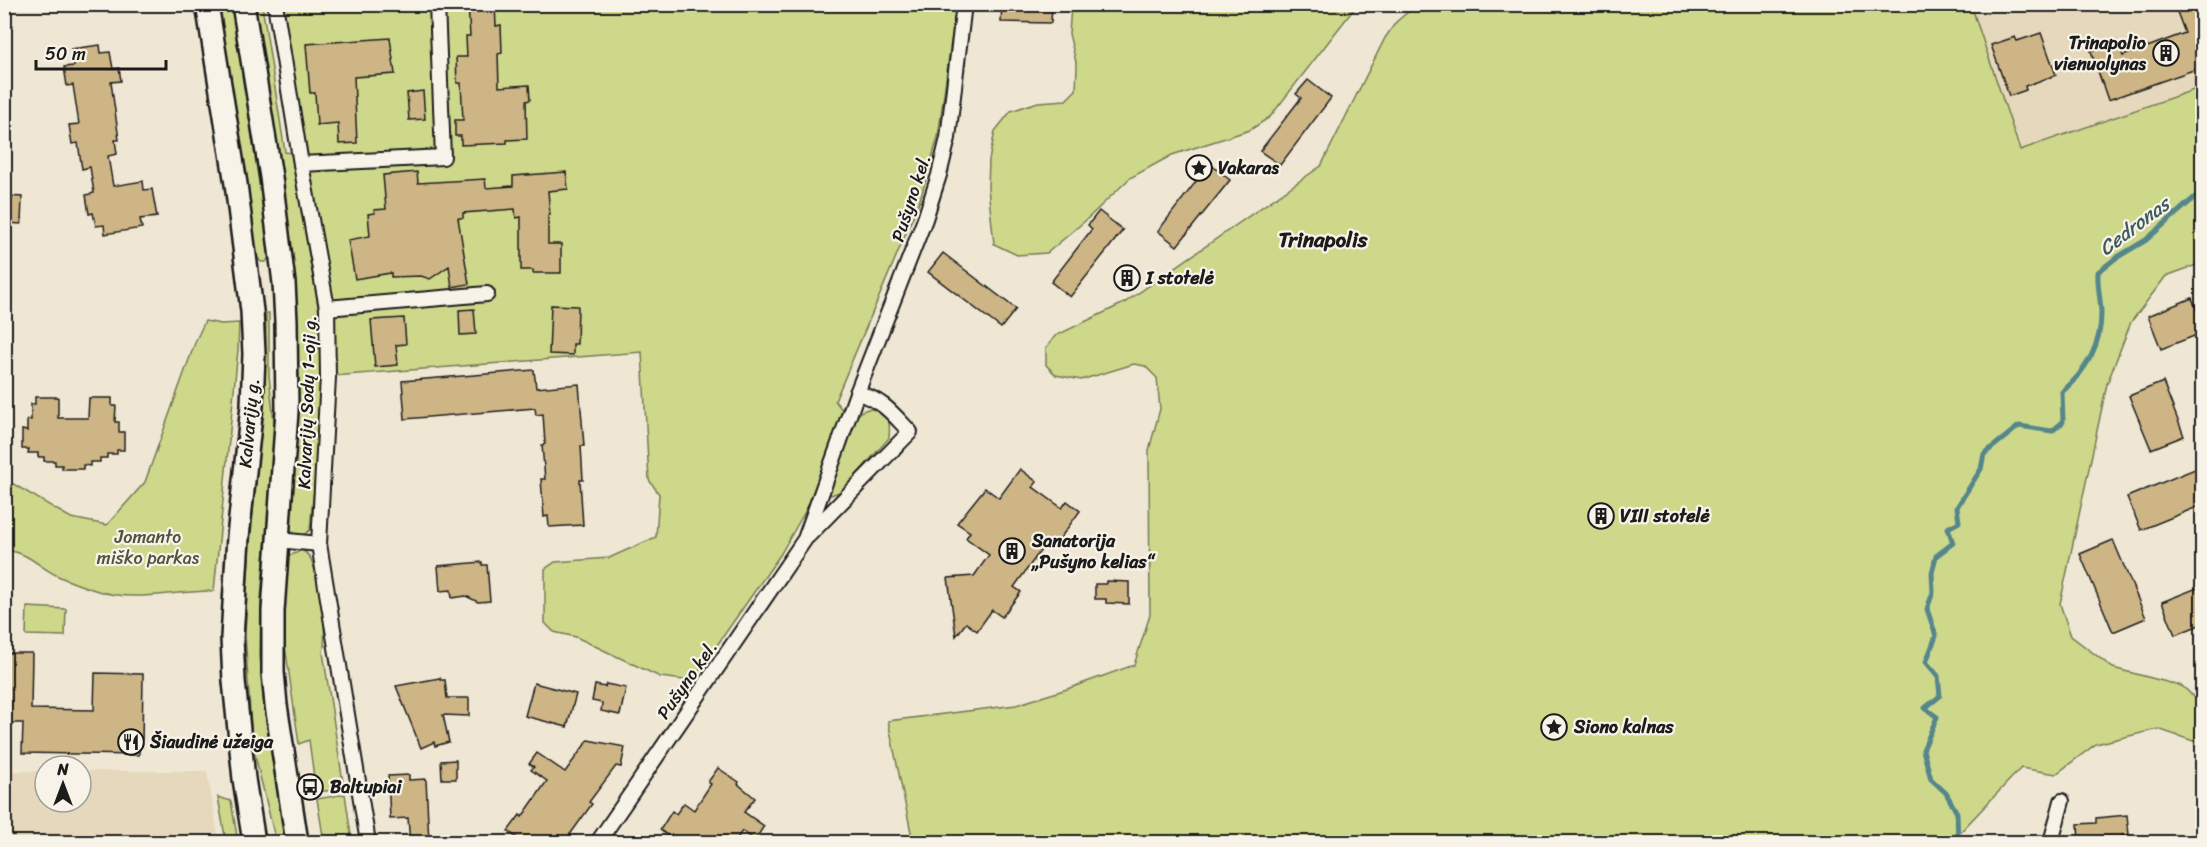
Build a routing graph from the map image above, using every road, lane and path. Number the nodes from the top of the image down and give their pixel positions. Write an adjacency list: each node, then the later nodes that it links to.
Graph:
1 (207, 4): 8 (main road, Kalvarijų g.)
2 (243, 4): 7 (main road, Kalvarijų g.)
3 (275, 4): 6 (street)
4 (437, 4): 6 (street)
5 (964, 4): 11 (street, Pušyno kel.)
6 (301, 164): 10 (street)
7 (284, 283): 8 (main road); 13 (main road, Kalvarijų g.)
8 (250, 287): 16 (main road, Kalvarijų g.)
9 (487, 294): 10 (street, Kalvarijų Sodų 1-oji g.)
10 (327, 308): 14 (street, Kalvarijų Sodų 1-oji g.)
11 (857, 393): 12 (street, Pušyno kel.); 12 (street, Pušyno kel.)
12 (805, 539): 19 (street, Pušyno kel.)
13 (278, 540): 14 (street); 17 (main road, Kalvarijų g.)
14 (319, 544): 18 (street, Kalvarijų Sodų 1-oji g.)
15 (2062, 801): 20 (street)
16 (254, 843)
17 (297, 843)
18 (368, 843)
19 (598, 843)
20 (2052, 843)

